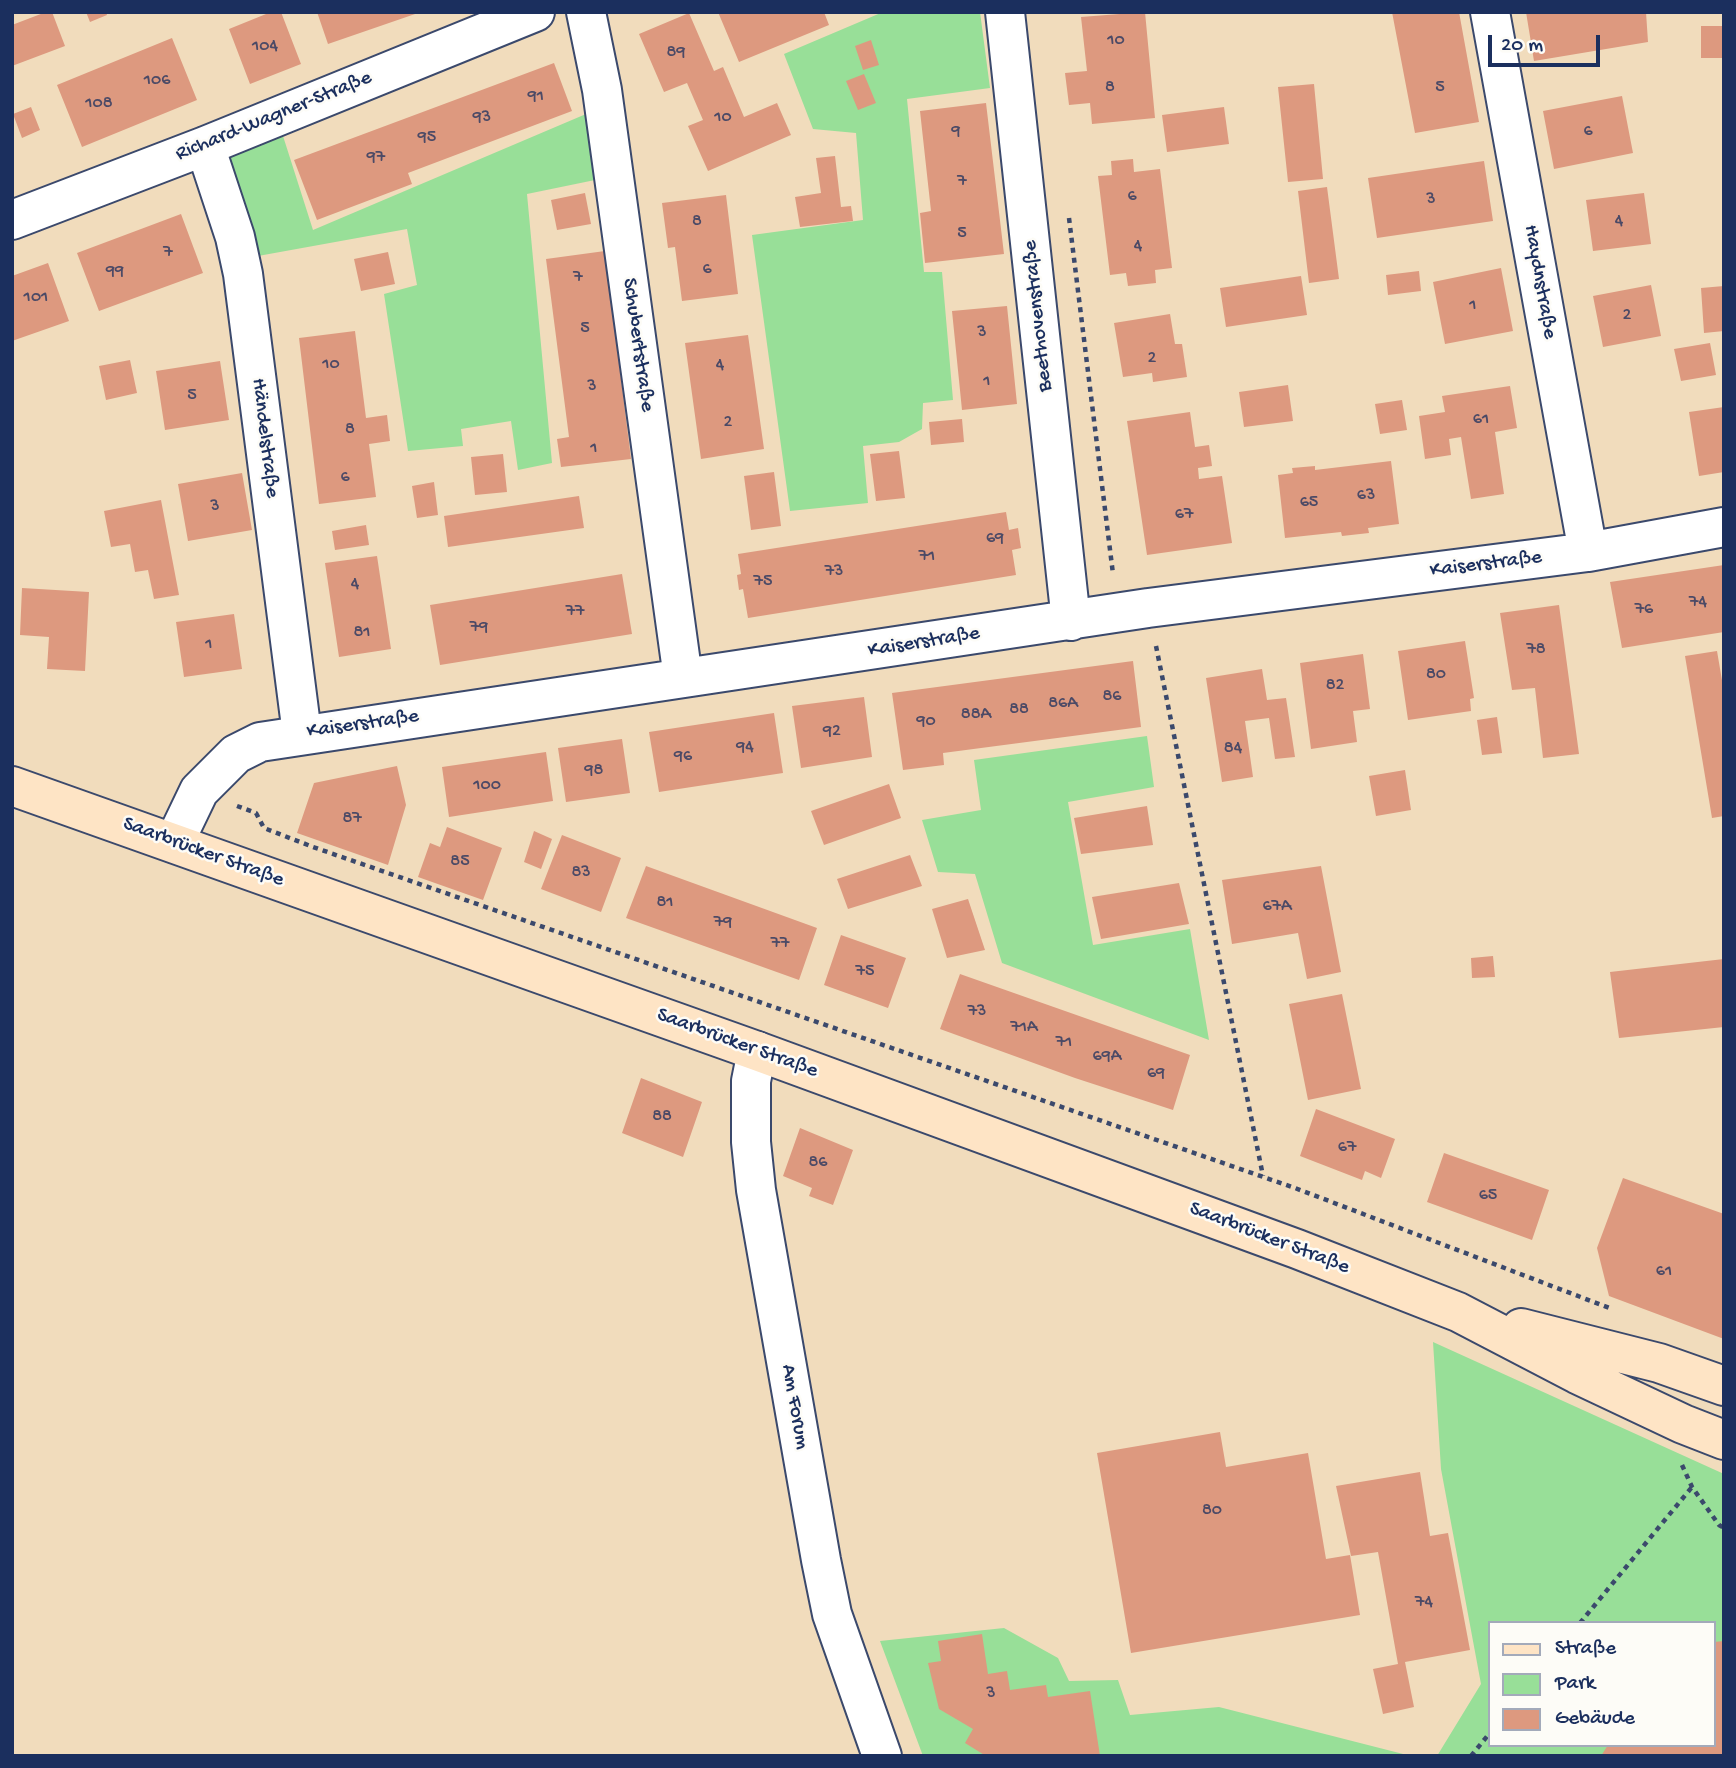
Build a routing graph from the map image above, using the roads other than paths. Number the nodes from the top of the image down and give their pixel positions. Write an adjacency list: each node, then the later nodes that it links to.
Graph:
1 (535, 12): 5 (street, Richard-Wagner-Straße)
2 (586, 12): 10 (street, Schubertstraße)
3 (1005, 12): 9 (street, Beethovenstraße)
4 (1490, 12): 8 (street, Haydnstraße)
5 (205, 146): 6 (street, Richard-Wagner-Straße); 11 (street, Händelstraße)
6 (12, 220)
7 (1724, 527): 8 (street, Kaiserstraße)
8 (1588, 552): 9 (street, Kaiserstraße)
9 (1071, 621): 10 (street, Kaiserstraße)
10 (683, 678): 11 (street, Kaiserstraße)
11 (302, 734): 13 (street, Kaiserstraße)
12 (12, 786): 13 (main road, Saarbrücker Straße)
13 (174, 843): 14 (main road, Saarbrücker Straße)
14 (757, 1051): 15 (main road, Saarbrücker Straße); 18 (street, Am Forum)
15 (1458, 1312): 16 (main road, Saarbrücker Straße); 17 (main road, Saarbrücker Straße)
16 (1724, 1385)
17 (1724, 1440)
18 (882, 1756)

